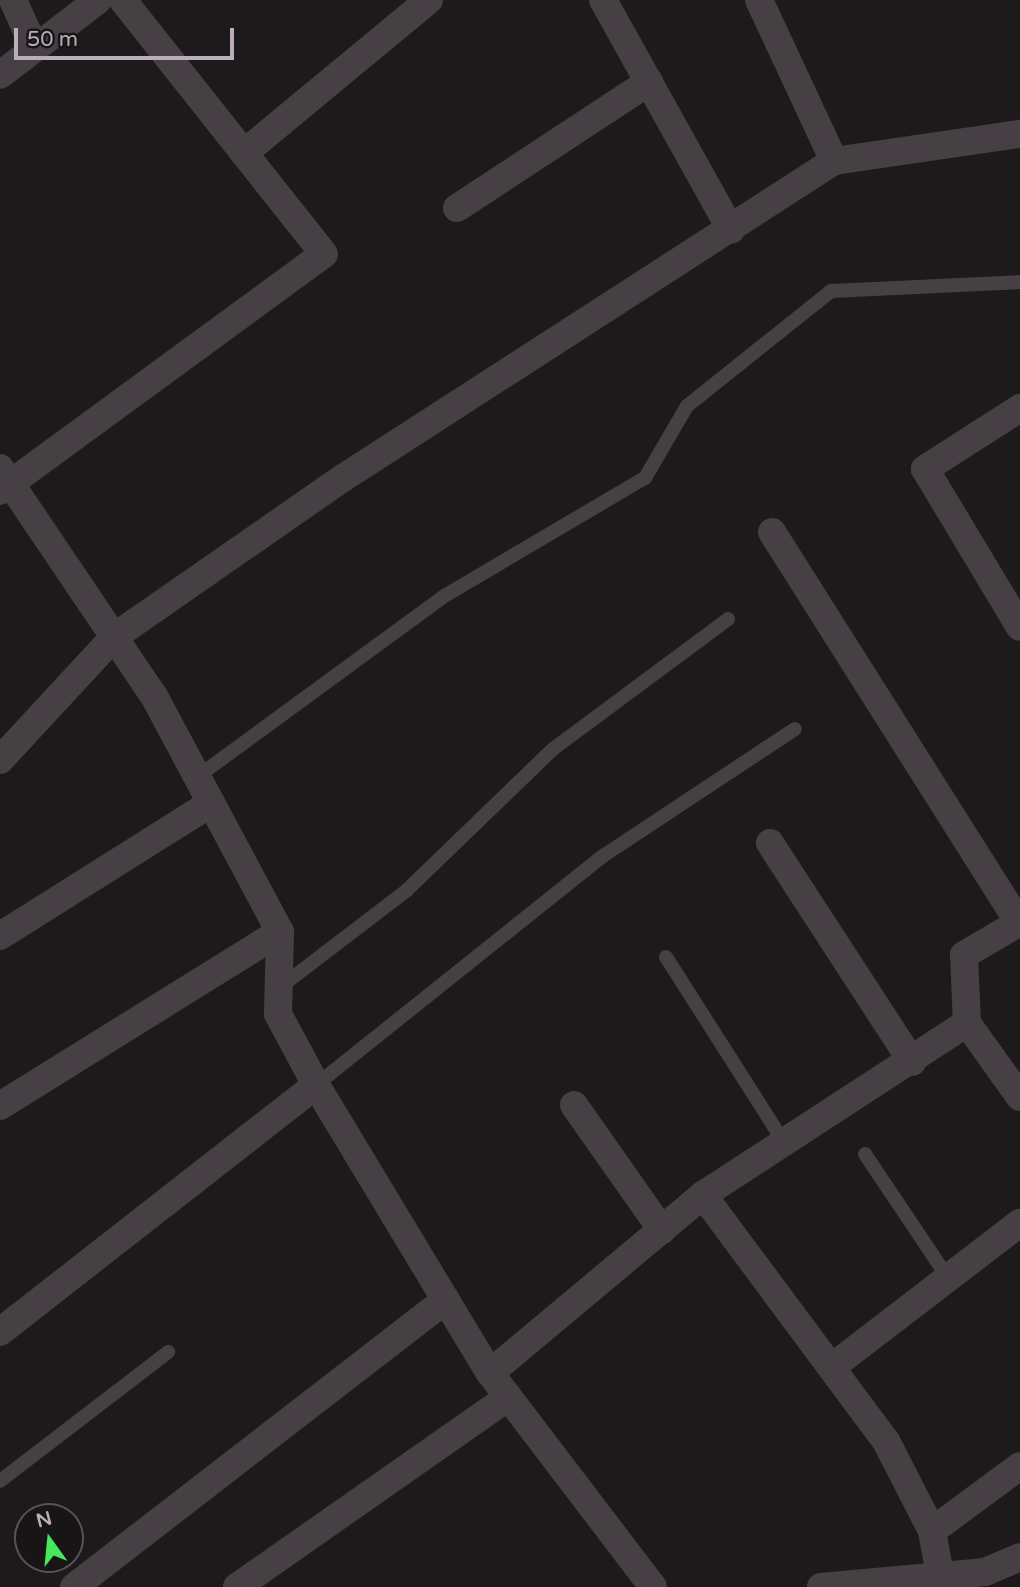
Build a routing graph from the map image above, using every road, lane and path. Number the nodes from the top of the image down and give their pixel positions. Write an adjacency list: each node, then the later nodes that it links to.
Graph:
1 (13, 0): 7 (street)
2 (98, 0): 7 (street)
3 (123, 0): 11 (street)
4 (429, 0): 11 (street)
5 (603, 0): 9 (street)
6 (759, 0): 12 (street)
7 (34, 47): 8 (street)
8 (0, 75)
9 (649, 82): 13 (street); 14 (street)
10 (1020, 134): 12 (street)
11 (244, 153): 17 (street)
12 (834, 161): 14 (street)
13 (457, 208)
14 (731, 230): 21 (street)
15 (1020, 282): 24 (lane)
16 (1020, 408): 20 (street)
17 (4, 481): 21 (street)
18 (772, 532): 27 (street)
19 (728, 619): 31 (lane)
20 (1020, 627)
21 (114, 637): 23 (street); 24 (street)
22 (795, 729): 34 (lane)
23 (0, 760)
24 (197, 777): 25 (street)
25 (211, 803): 28 (street); 29 (street)
26 (770, 843): 33 (street)
27 (1020, 923): 32 (street)
28 (280, 932): 31 (street); 37 (street)
29 (0, 936)
30 (666, 957): 38 (lane)
31 (278, 989): 34 (street)
32 (967, 1023): 33 (street); 35 (street)
33 (912, 1062): 38 (street)
34 (316, 1085): 44 (street); 45 (street)
35 (1020, 1097)
36 (574, 1105): 42 (street)
37 (0, 1106)
38 (785, 1144): 40 (street)
39 (865, 1154): 43 (lane)
40 (703, 1195): 42 (street); 47 (street)
41 (1020, 1223): 43 (street)
42 (662, 1230): 48 (street)
43 (948, 1278): 47 (street)
44 (446, 1300): 48 (street); 55 (street)
45 (0, 1332)
46 (168, 1352): 51 (lane)
47 (832, 1367): 52 (street)
48 (490, 1373): 49 (street)
49 (508, 1397): 56 (street); 57 (street)
50 (1020, 1466): 52 (street)
51 (0, 1480)
52 (932, 1531): 54 (street)
53 (1020, 1557): 54 (street)
54 (940, 1575): 58 (street)
55 (74, 1587)
56 (237, 1587)
57 (653, 1587)
58 (821, 1587)

